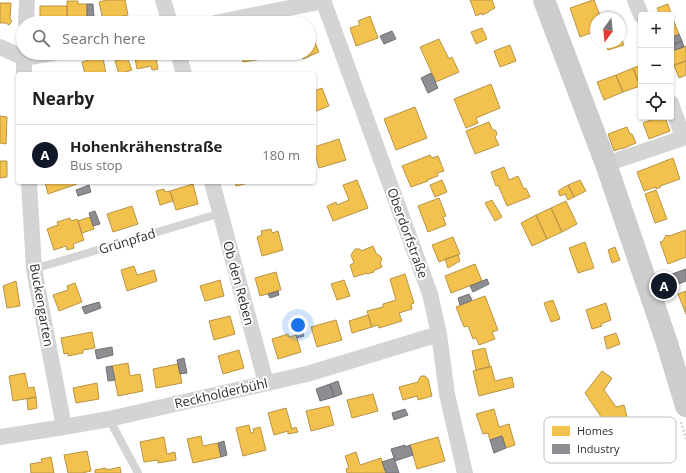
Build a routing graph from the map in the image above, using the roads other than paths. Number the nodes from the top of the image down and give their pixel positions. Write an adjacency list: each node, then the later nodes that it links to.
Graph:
1 (27, 0): 5 (street)
2 (163, 0): 6 (street)
3 (324, 0): 7 (street); 19 (street, Oberdorfstraße)
4 (544, 0): 14 (main road)
5 (26, 16)
6 (168, 16)
7 (247, 16)
8 (0, 47): 9 (street)
9 (16, 57)
10 (180, 60): 11 (street)
11 (183, 72)
12 (674, 111): 13 (street)
13 (684, 137): 14 (street)
14 (606, 164): 21 (main road)
15 (29, 184): 18 (street, Buckengarten)
16 (213, 184): 17 (street, Ob den Reben)
17 (221, 213): 18 (lane, Grünpfad); 20 (street, Ob den Reben)
18 (34, 269): 23 (street, Buckengarten)
19 (439, 334): 20 (street, Reckholderbühl); 25 (street, Oberdorfstraße)
20 (266, 384): 22 (street, Reckholderbühl)
21 (685, 402)
22 (109, 418): 23 (street, Reckholderbühl); 26 (lane)
23 (64, 427): 24 (street, Reckholderbühl)
24 (0, 437)
25 (463, 472)
26 (138, 473)

